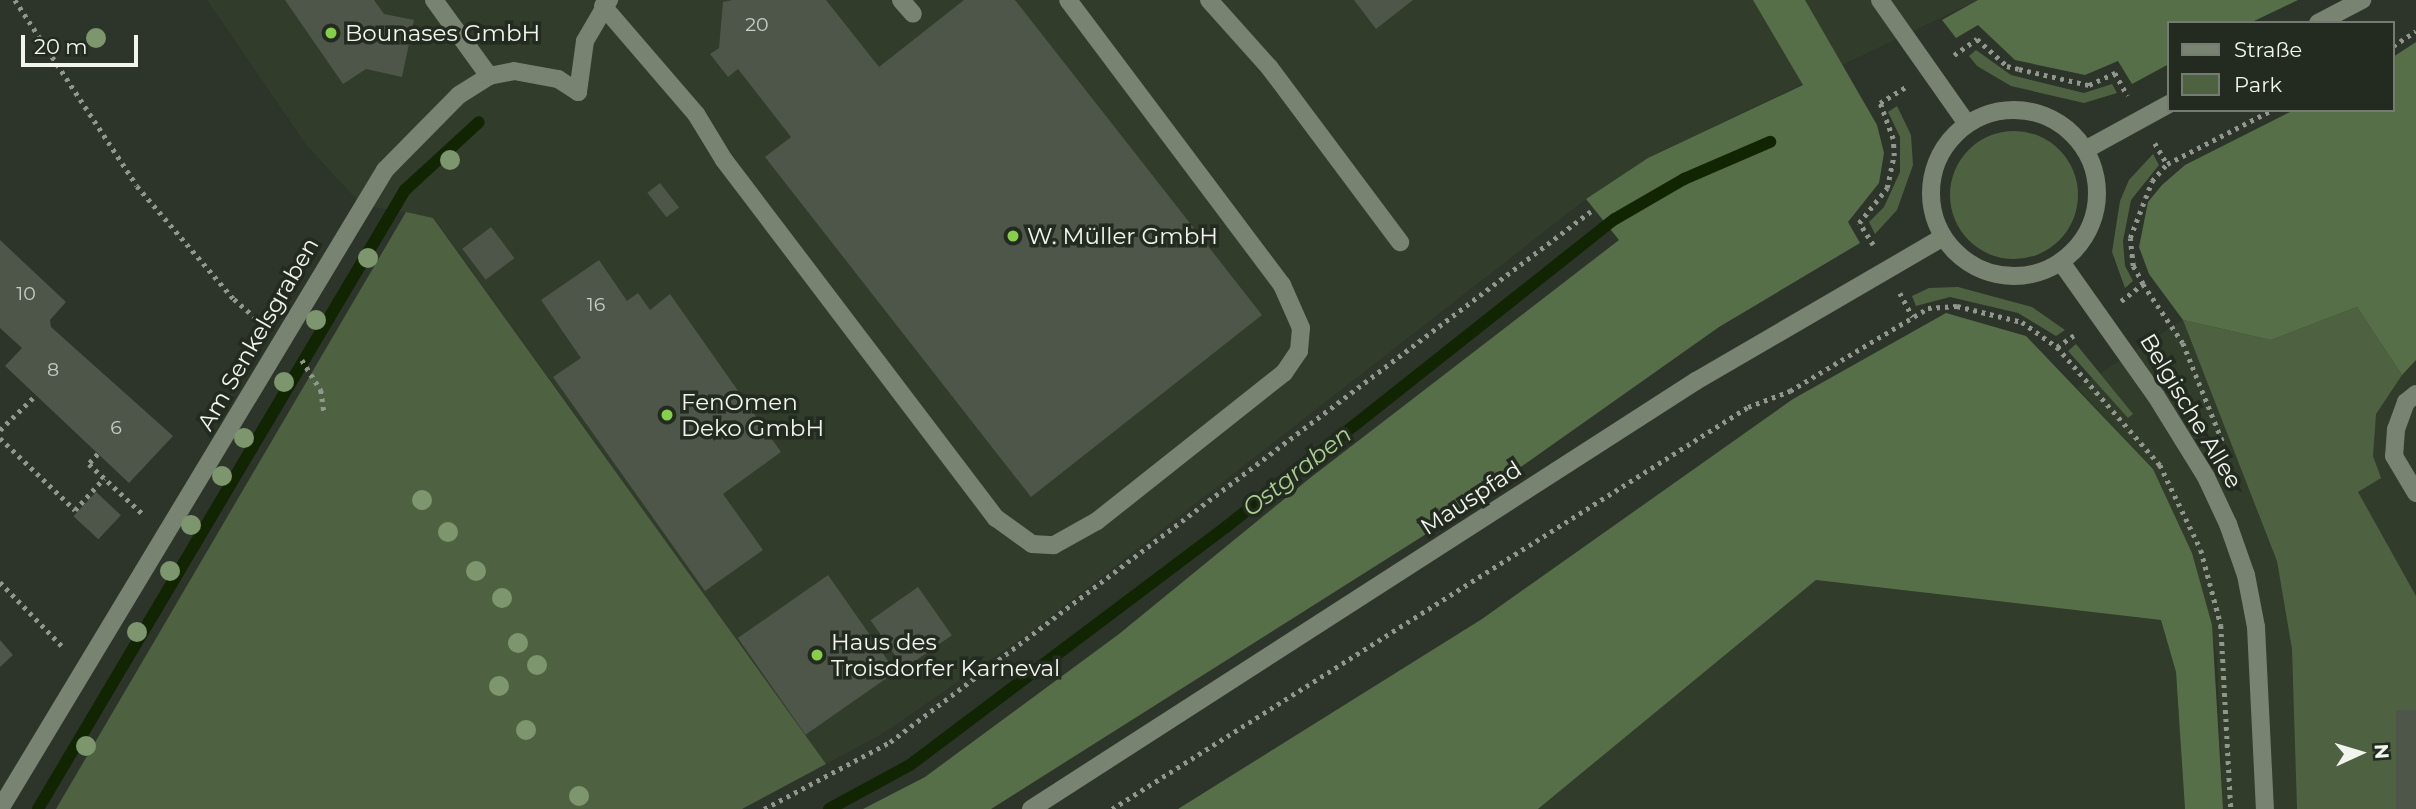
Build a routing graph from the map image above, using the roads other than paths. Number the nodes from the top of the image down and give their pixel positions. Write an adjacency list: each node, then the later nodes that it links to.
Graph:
1 (434, 0): 8 (street)
2 (1068, 0): 6 (street)
3 (1209, 0): 13 (street)
4 (1880, 0): 10 (street)
5 (2362, 0): 7 (street)
6 (606, 3): 8 (street, Am Senkelsgraben)
7 (2322, 21)
8 (489, 76): 17 (street, Am Senkelsgraben)
9 (2168, 105): 11 (street)
10 (1966, 124): 11 (street); 12 (street)
11 (2085, 150): 14 (street)
12 (1942, 237): 14 (street); 18 (street, Mauspfad)
13 (1400, 242)
14 (2061, 262): 19 (street, Belgische Allee)
15 (2416, 394): 16 (street)
16 (2416, 493)
17 (0, 809)
18 (1031, 809)
19 (2265, 809)

